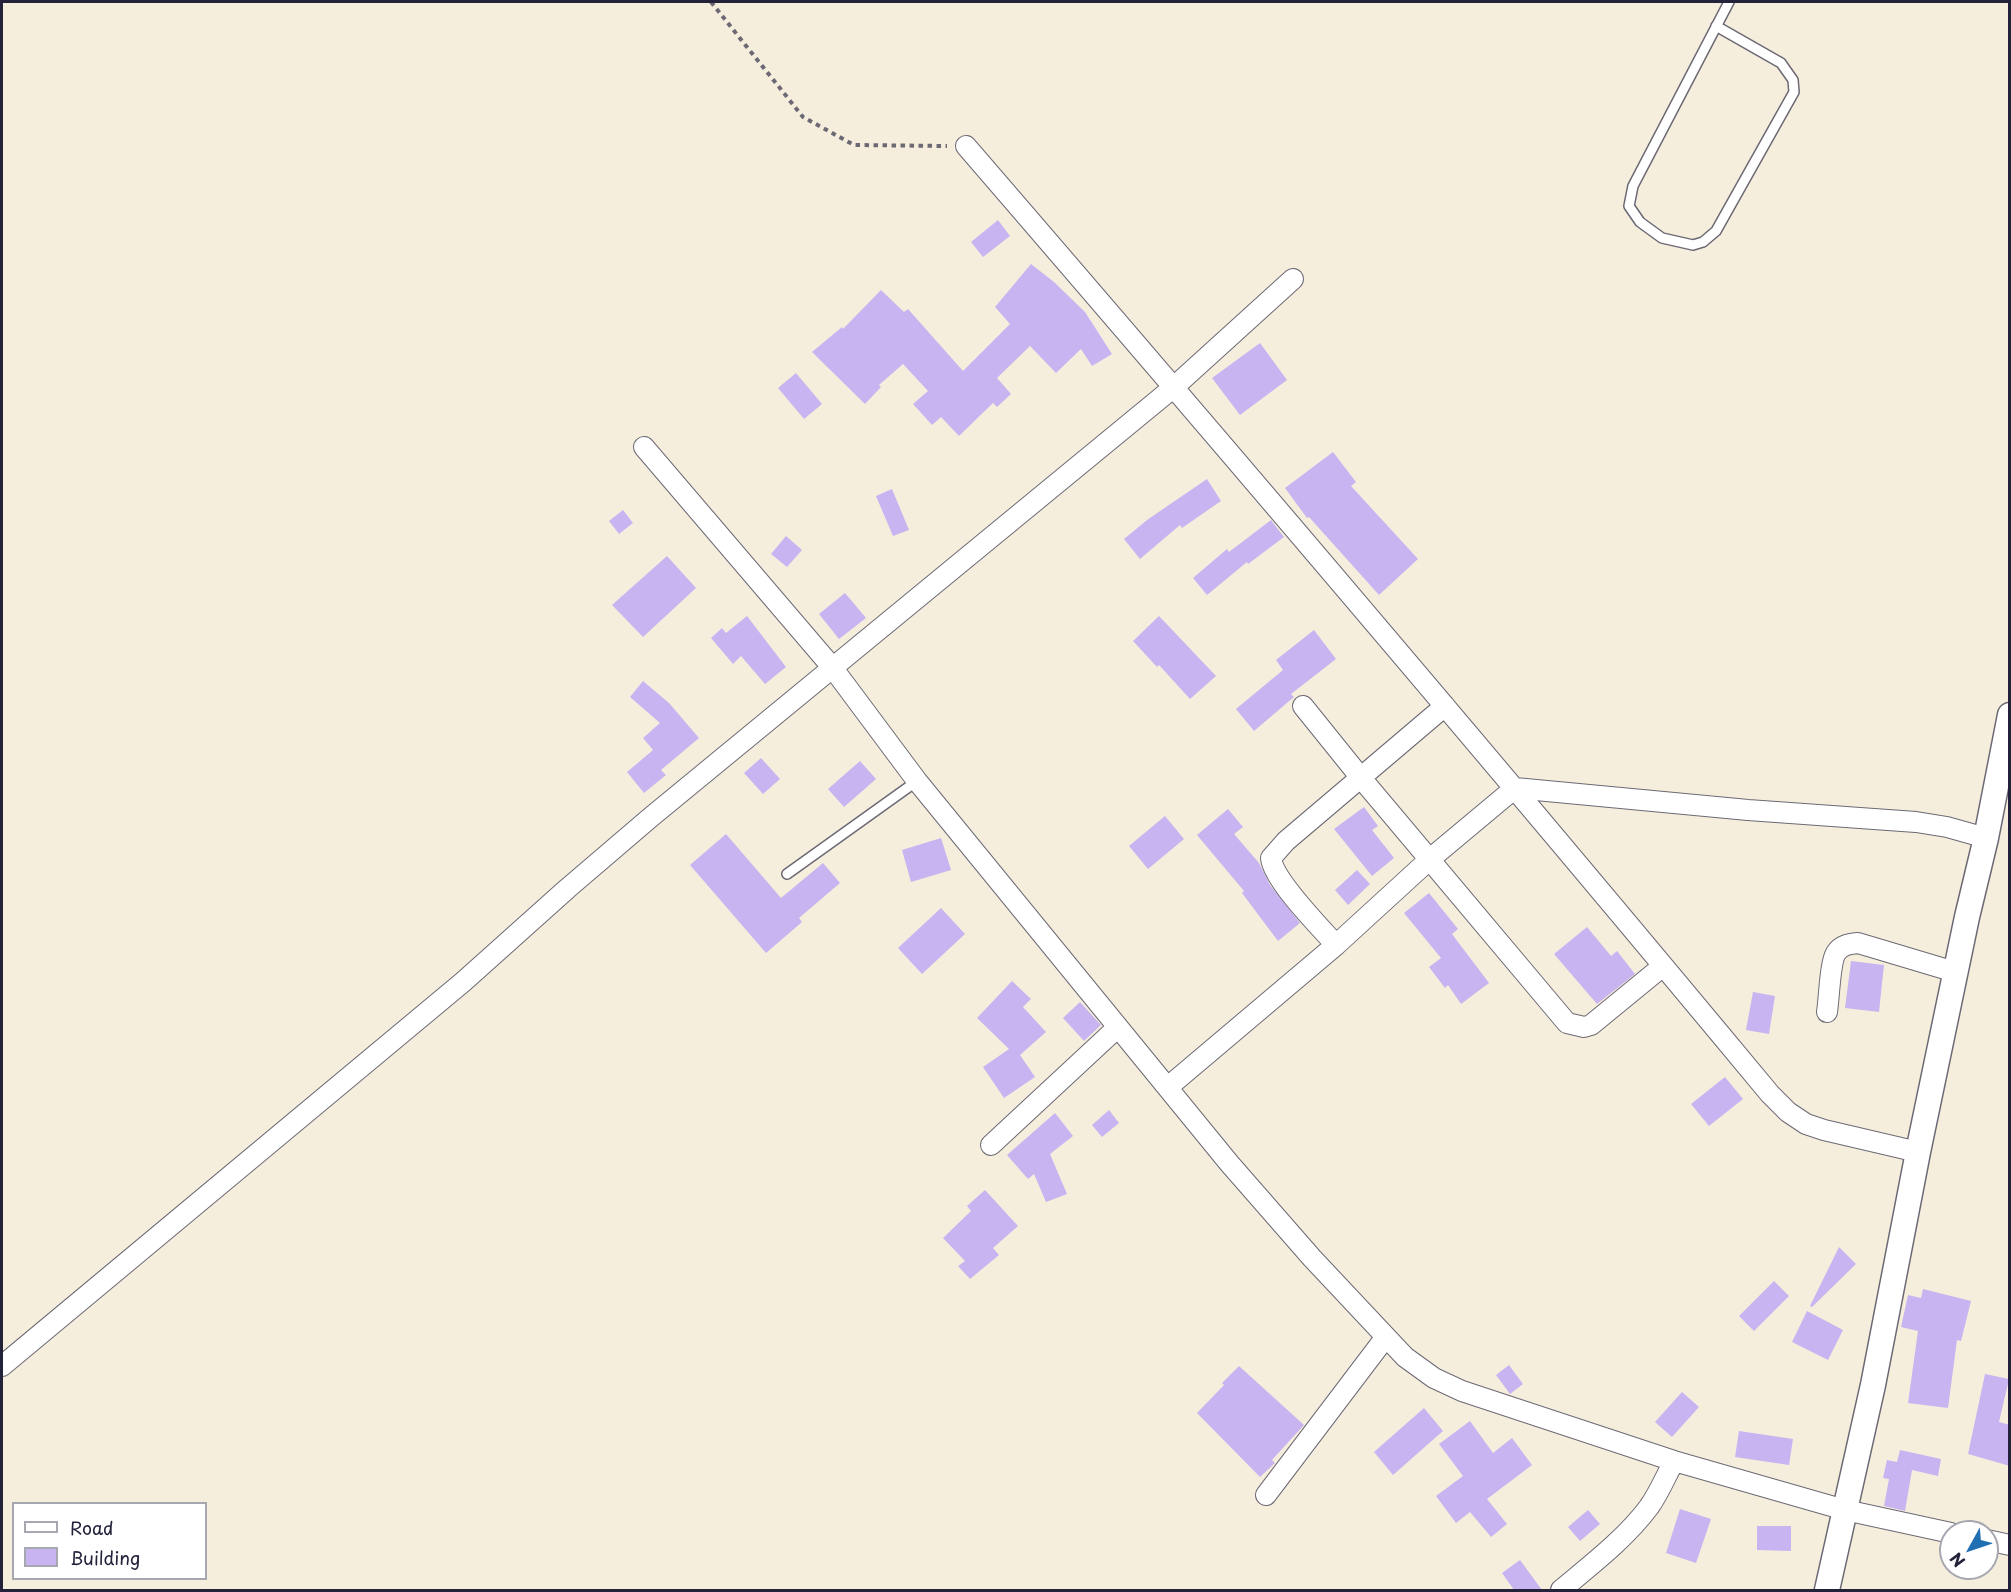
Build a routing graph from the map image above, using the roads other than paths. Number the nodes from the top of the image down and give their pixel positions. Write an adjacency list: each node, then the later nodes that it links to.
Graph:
1 (1729, 2): 2 (lane)
2 (1716, 26): 2 (lane)
3 (966, 146): 5 (street)
4 (1293, 279): 5 (street)
5 (1174, 387): 7 (street); 9 (street)
6 (644, 447): 7 (street)
7 (832, 667): 12 (street); 26 (street)
8 (1303, 706): 11 (street)
9 (1445, 706): 11 (street); 13 (street)
10 (2010, 715): 14 (street)
11 (1361, 778): 15 (street); 17 (street)
12 (918, 781): 16 (lane); 21 (street)
13 (1515, 788): 14 (street); 15 (street); 18 (street)
14 (1986, 838): 19 (street)
15 (1430, 859): 17 (street); 18 (street)
16 (787, 874)
17 (1336, 945): 22 (street)
18 (1663, 966): 24 (street)
19 (1955, 972): 20 (street); 24 (street)
20 (1827, 1012)
21 (1118, 1027): 22 (street); 23 (street)
22 (1168, 1087): 25 (street)
23 (991, 1145)
24 (1918, 1152): 29 (street)
25 (1385, 1338): 27 (street); 28 (street)
26 (2, 1366)
27 (1674, 1461): 29 (street); 31 (street)
28 (1266, 1496)
29 (1845, 1510): 30 (street); 32 (street)
30 (1939, 1530)
31 (1561, 1590)
32 (1827, 1590)

